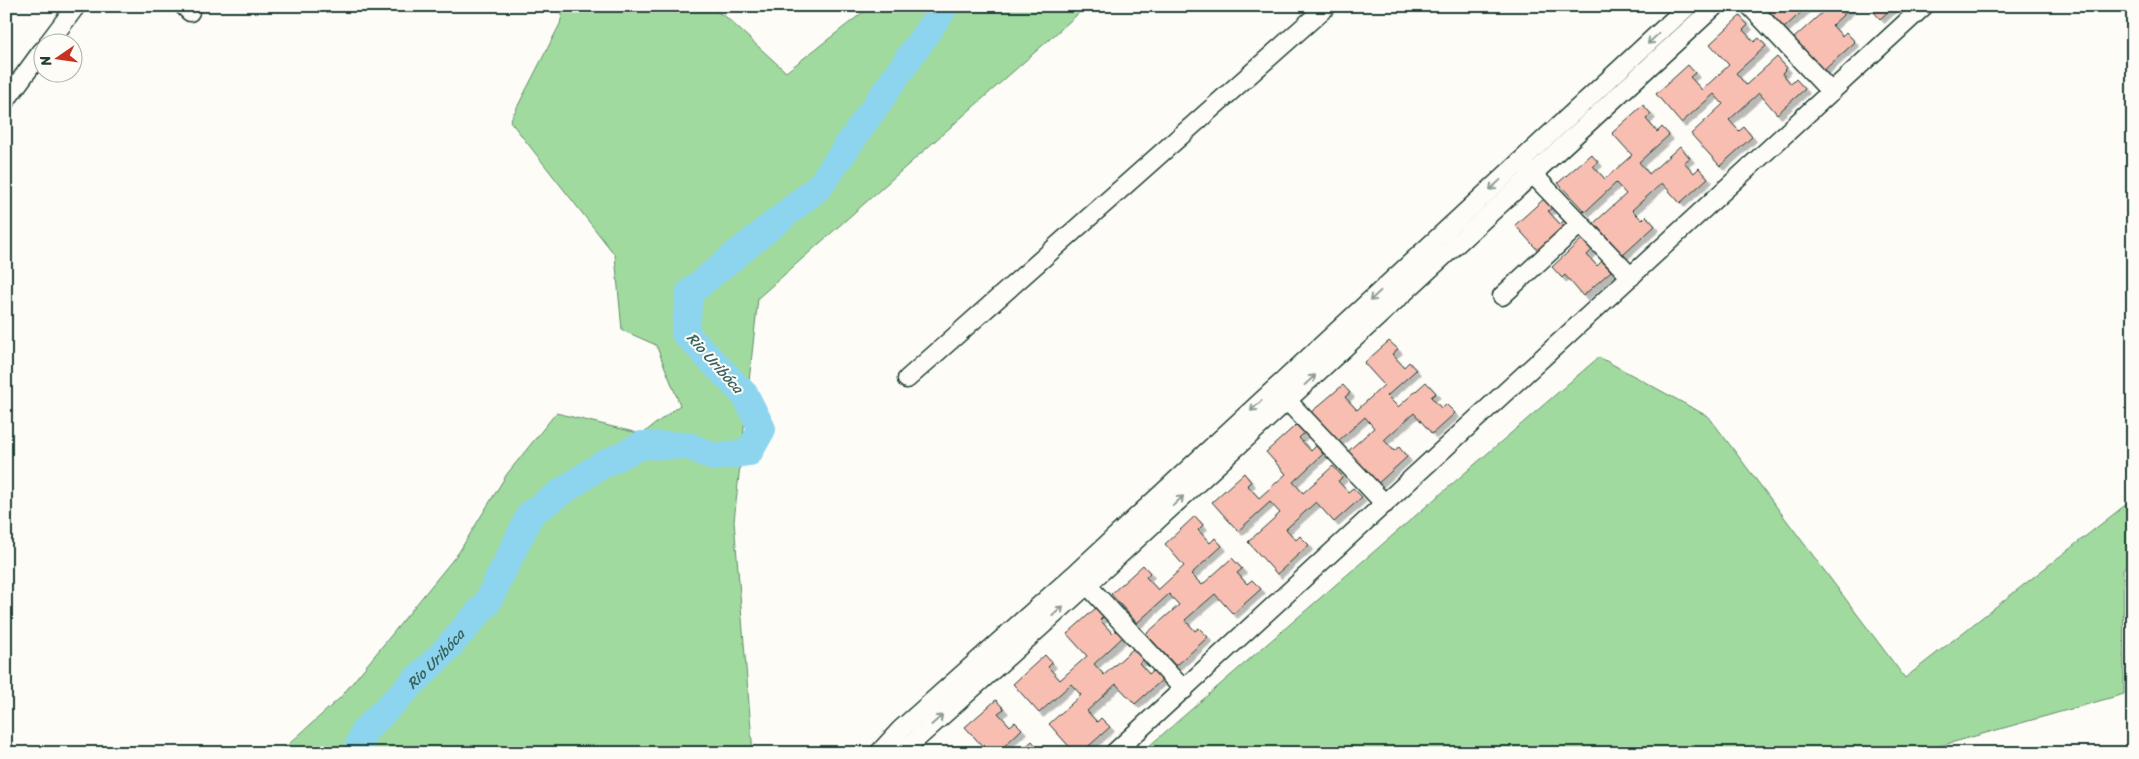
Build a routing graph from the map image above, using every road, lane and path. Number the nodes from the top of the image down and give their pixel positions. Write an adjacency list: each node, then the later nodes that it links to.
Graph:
1 (76, 6): 7 (street)
2 (1327, 6): 16 (street)
3 (1688, 6): 11 (street, one-way to 11)
4 (1715, 6): 12 (street)
5 (1750, 6): 9 (street)
6 (1924, 6): 9 (street)
7 (56, 32)
8 (32, 65): 10 (street)
9 (1831, 92): 14 (street)
10 (6, 100)
11 (1520, 162): 12 (street); 17 (street, one-way to 17)
12 (1533, 174): 13 (street); 17 (street, one-way to 12)
13 (1580, 224): 14 (street); 15 (street)
14 (1631, 277): 18 (street)
15 (1502, 296)
16 (908, 380)
17 (1281, 395): 18 (street); 19 (street)
18 (1385, 504): 20 (street)
19 (1082, 579): 20 (street); 21 (street); 22 (street, one-way to 19)
20 (1184, 690): 23 (street)
21 (879, 753)
22 (901, 753)
23 (1114, 753)

